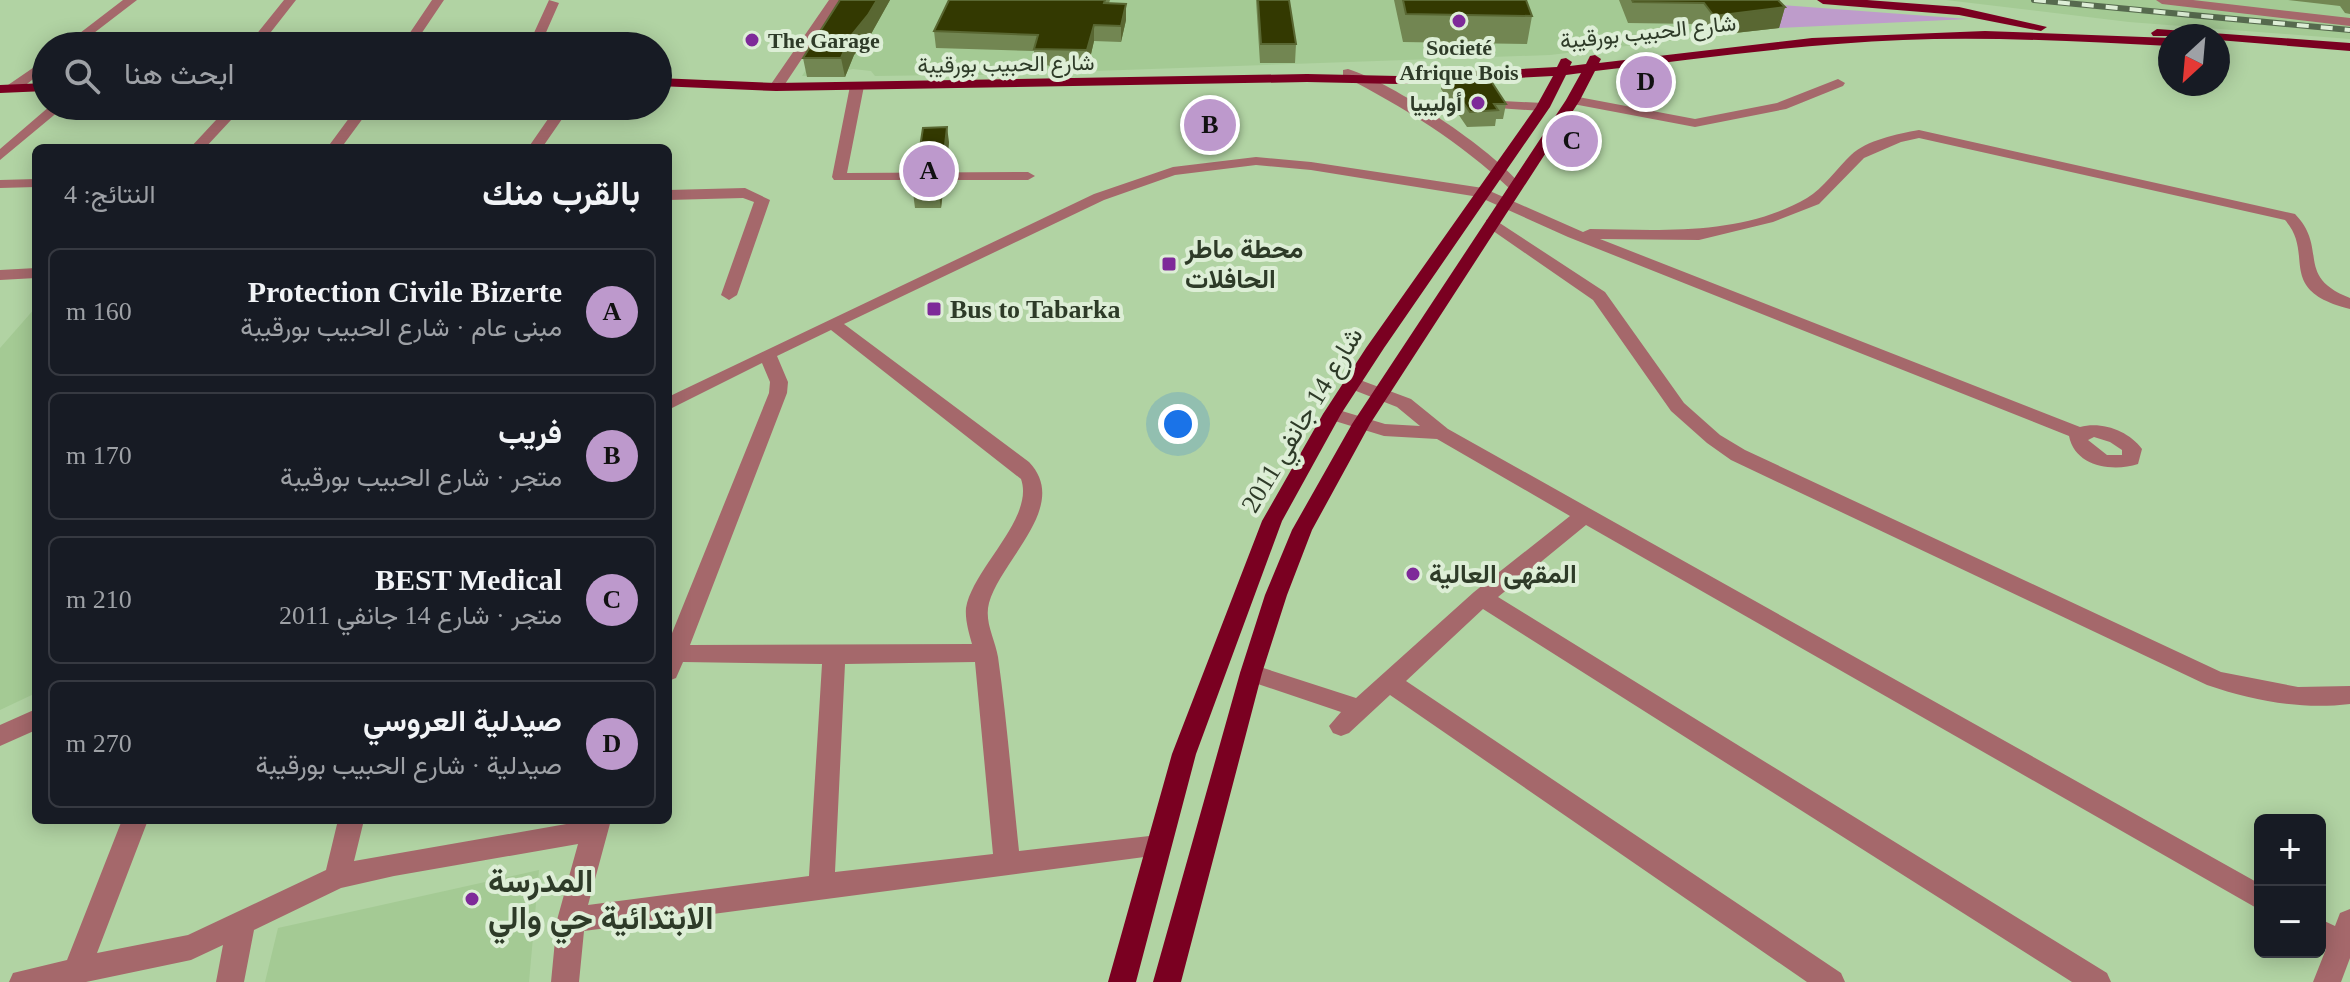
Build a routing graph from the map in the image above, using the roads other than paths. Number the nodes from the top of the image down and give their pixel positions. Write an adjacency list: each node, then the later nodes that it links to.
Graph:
1 (131, 0): 10 (street)
2 (290, 0): 11 (street)
3 (438, 0): 12 (street)
4 (835, 0): 29 (street)
5 (1823, 0): 9 (main road)
6 (2162, 0): 8 (street)
7 (553, 3): 13 (street)
8 (2350, 22)
9 (2041, 27): 14 (main road); 15 (main road); 21 (main road, شارع الحبيب بورقيبة)
10 (88, 32)
11 (264, 32)
12 (416, 32)
13 (540, 32)
14 (2158, 33)
15 (2076, 37): 17 (main road); 21 (main road, شارع الحبيب بورقيبة)
16 (2230, 37): 19 (main road)
17 (2158, 41)
18 (2230, 46): 20 (main road)
19 (2350, 47)
20 (2350, 55)
21 (1593, 64): 22 (main road, شارع الحبيب بورقيبة); 31 (main road, شارع 14 جانفي 2011)
22 (1565, 66): 24 (main road, شارع الحبيب بورقيبة); 33 (main road, شارع 14 جانفي 2011)
23 (32, 72): 30 (street)
24 (1354, 77): 27 (main road, شارع الحبيب بورقيبة); 42 (street)
25 (672, 83): 29 (main road, شارع الحبيب بورقيبة)
26 (1838, 83): 31 (street)
27 (857, 86): 29 (main road, شارع الحبيب بورقيبة); 43 (street)
28 (32, 87): 30 (main road)
29 (776, 87)
30 (6, 88)
31 (1573, 100): 48 (main road, شارع 14 جانفي 2011)
32 (1502, 105): 33 (street)
33 (1543, 107): 42 (main road, شارع 14 جانفي 2011)
34 (42, 120): 41 (street)
35 (224, 120): 38 (street)
36 (355, 120): 39 (street)
37 (554, 120): 40 (street)
38 (201, 144)
39 (337, 144)
40 (538, 144)
41 (0, 156)
42 (1499, 170): 47 (main road, شارع 14 جانفي 2011); 48 (street)
43 (1028, 176)
44 (32, 183): 45 (street)
45 (0, 184)
46 (672, 195): 52 (street)
47 (1478, 199): 48 (street); 54 (street); 56 (main road, شارع 14 جانفي 2011)
48 (1503, 206): 49 (street); 57 (main road, شارع 14 جانفي 2011); 71 (street)
49 (1574, 234): 53 (street); 62 (street)
50 (32, 273): 51 (street)
51 (0, 275)
52 (729, 295)
53 (2350, 304)
54 (832, 323): 55 (street); 65 (street)
55 (767, 354): 58 (street); 67 (street)
56 (1352, 383): 57 (street); 59 (main road, شارع 14 جانفي 2011)
57 (1382, 393): 60 (main road, شارع 14 جانفي 2011); 61 (street)
58 (672, 402)
59 (1332, 414): 60 (street); 77 (main road, شارع 14 جانفي 2011)
60 (1361, 424): 61 (street); 69 (main road, شارع 14 جانفي 2011)
61 (1441, 433): 63 (street)
62 (2081, 434)
63 (1586, 514): 64 (street); 81 (street)
64 (1482, 598): 70 (street); 92 (street)
65 (986, 653): 66 (street); 78 (street)
66 (834, 655): 68 (street); 80 (street)
67 (672, 657)
68 (672, 659)
69 (1251, 673): 70 (street); 90 (main road, شارع 14 جانفي 2011)
70 (1389, 682): 91 (street)
71 (2350, 695)
72 (32, 721): 73 (street)
73 (0, 736)
74 (133, 824): 85 (street)
75 (350, 824): 79 (street)
76 (598, 825): 79 (street); 82 (street)
77 (1158, 846): 78 (street); 89 (main road, شارع 14 جانفي 2011)
78 (1007, 862): 80 (street)
79 (337, 877): 83 (street)
80 (821, 886): 82 (street)
81 (2254, 895)
82 (571, 920): 88 (street)
83 (241, 925): 85 (street); 87 (street)
84 (2337, 933): 93 (street)
85 (77, 970): 86 (street)
86 (23, 982)
87 (230, 982)
88 (565, 982)
89 (1122, 982)
90 (1167, 982)
91 (1831, 982)
92 (2097, 982)
93 (2327, 982)

